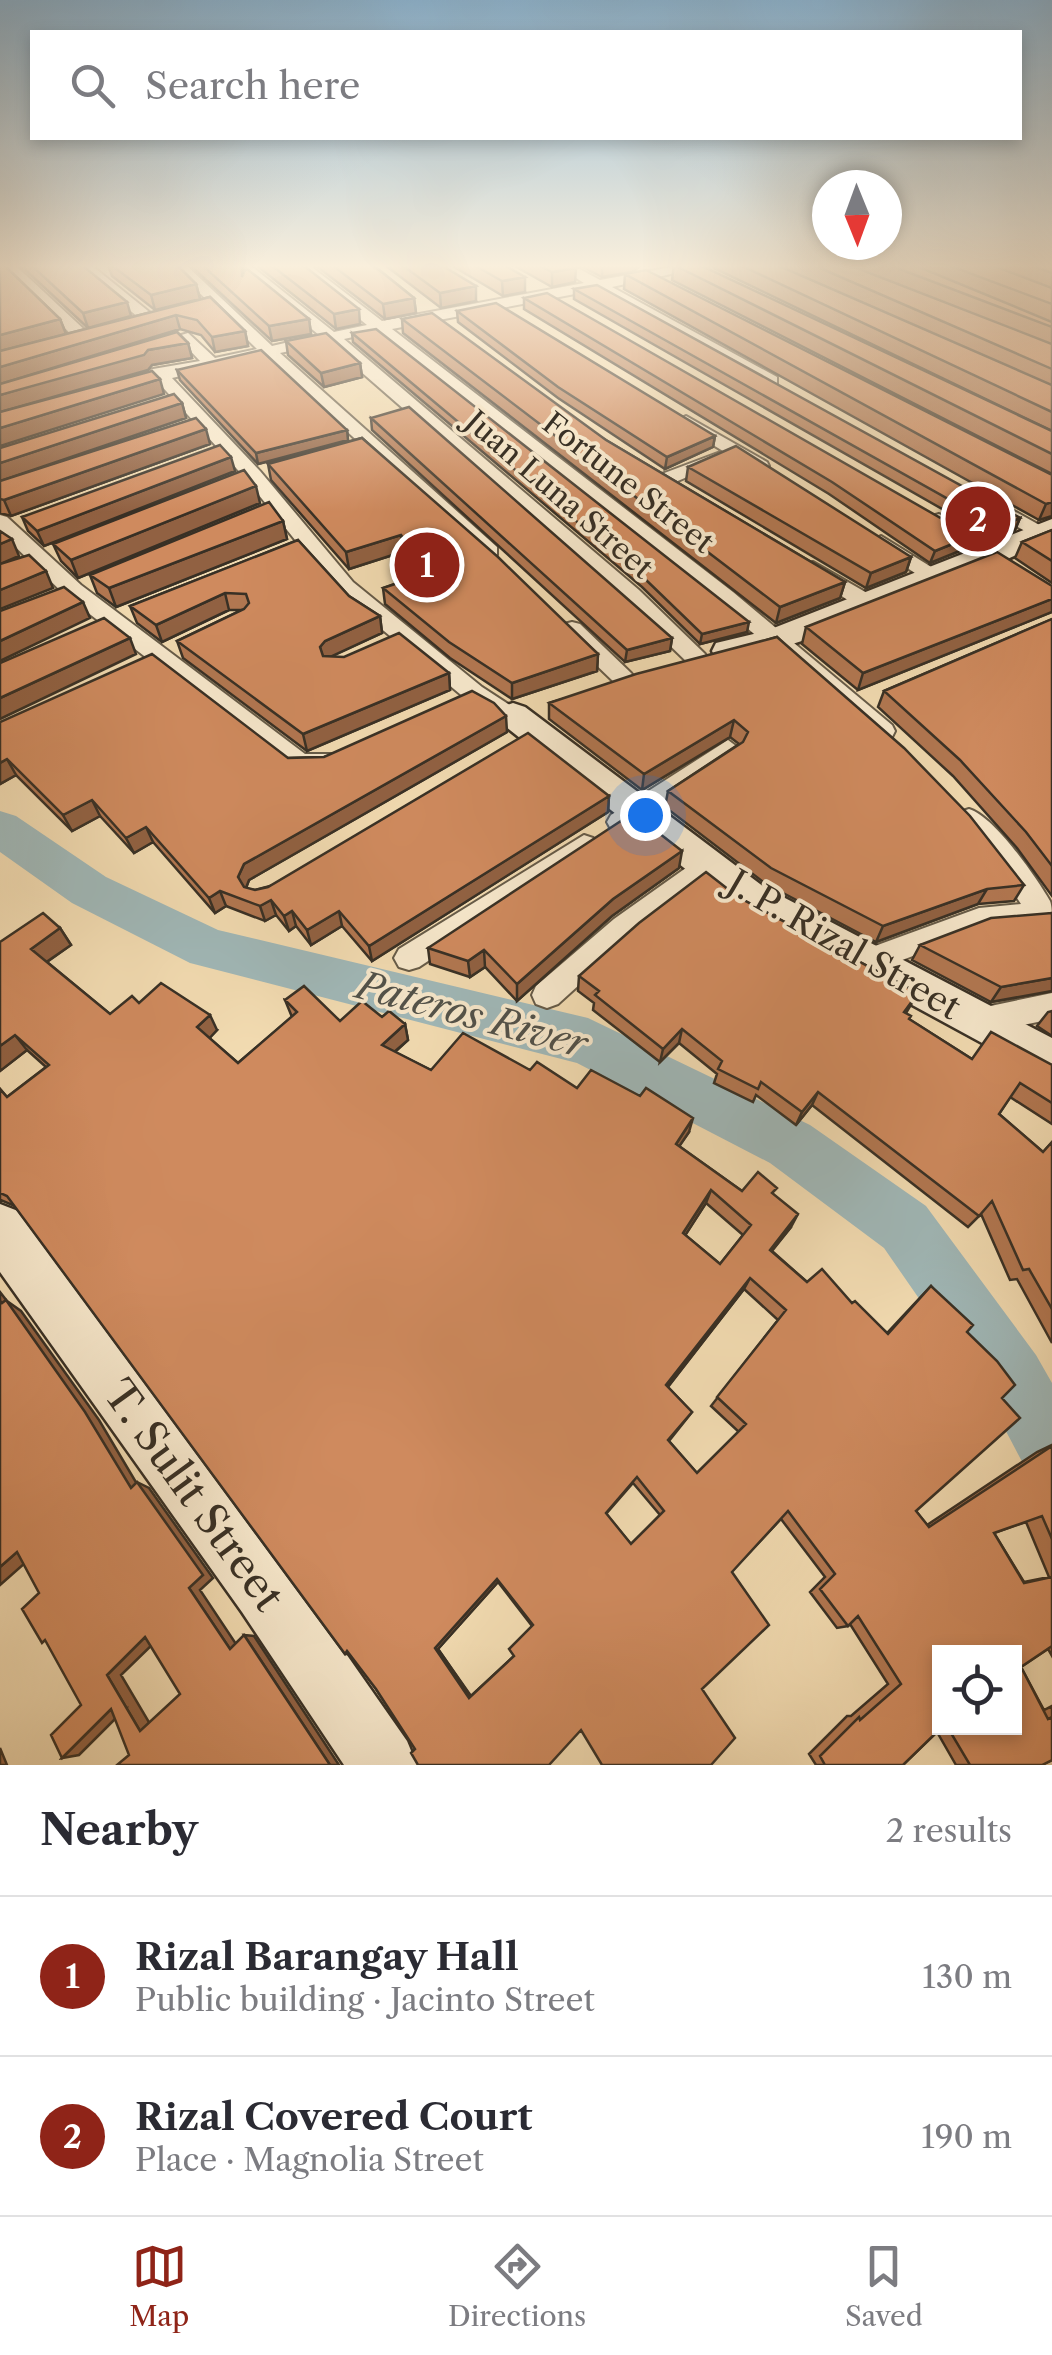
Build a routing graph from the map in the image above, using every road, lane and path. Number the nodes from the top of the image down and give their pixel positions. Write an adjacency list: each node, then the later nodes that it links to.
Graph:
1 (152, 347): 9 (street)
2 (197, 347): 10 (street)
3 (264, 347): 8 (street)
4 (283, 347): 8 (street)
5 (345, 347): 38 (street, Juan Luna Street)
6 (409, 347): 37 (street, Fortune Street)
7 (711, 347): 13 (street)
8 (268, 350): 10 (street); 15 (street)
9 (131, 353)
10 (210, 362): 11 (street)
11 (159, 374): 12 (street); 21 (street, J. P. Rizal Street)
12 (103, 390)
13 (788, 391)
14 (665, 409): 16 (street)
15 (371, 443): 17 (street); 30 (street)
16 (733, 450): 18 (street); 19 (street)
17 (337, 452)
18 (776, 476)
19 (668, 480)
20 (974, 495): 26 (street)
21 (279, 506): 23 (street); 41 (street, J. P. Rizal Street)
22 (928, 514): 28 (street)
23 (248, 517)
24 (8, 526): 27 (street)
25 (869, 534): 32 (street)
26 (1049, 534): 28 (street)
27 (47, 554): 31 (street); 34 (street)
28 (999, 558): 32 (street)
29 (801, 560): 33 (street)
30 (508, 567)
31 (13, 569)
32 (934, 577): 33 (street)
33 (866, 602): 37 (street)
34 (124, 615): 36 (street); 43 (street)
35 (562, 620): 39 (street)
36 (82, 635)
37 (776, 639): 38 (street); 42 (street, Fortune Street)
38 (697, 658): 39 (street)
39 (622, 678): 40 (street)
40 (586, 690)
41 (525, 724): 46 (street, J. P. Rizal Street)
42 (896, 744)
43 (352, 748)
44 (728, 749): 46 (street)
45 (950, 797): 48 (street)
46 (638, 811): 47 (street, J. P. Rizal Street); 49 (street)
47 (707, 864): 50 (street, J. P. Rizal Street); 51 (street)
48 (1047, 912): 50 (street)
49 (409, 958)
50 (863, 962): 53 (street, J. P. Rizal Street)
51 (547, 995)
52 (1052, 1006): 53 (street)
53 (976, 1022): 54 (street, J. P. Rizal Street)
54 (1052, 1061)
55 (0, 1229): 56 (street, T. Sulit Street)
56 (383, 1765)

